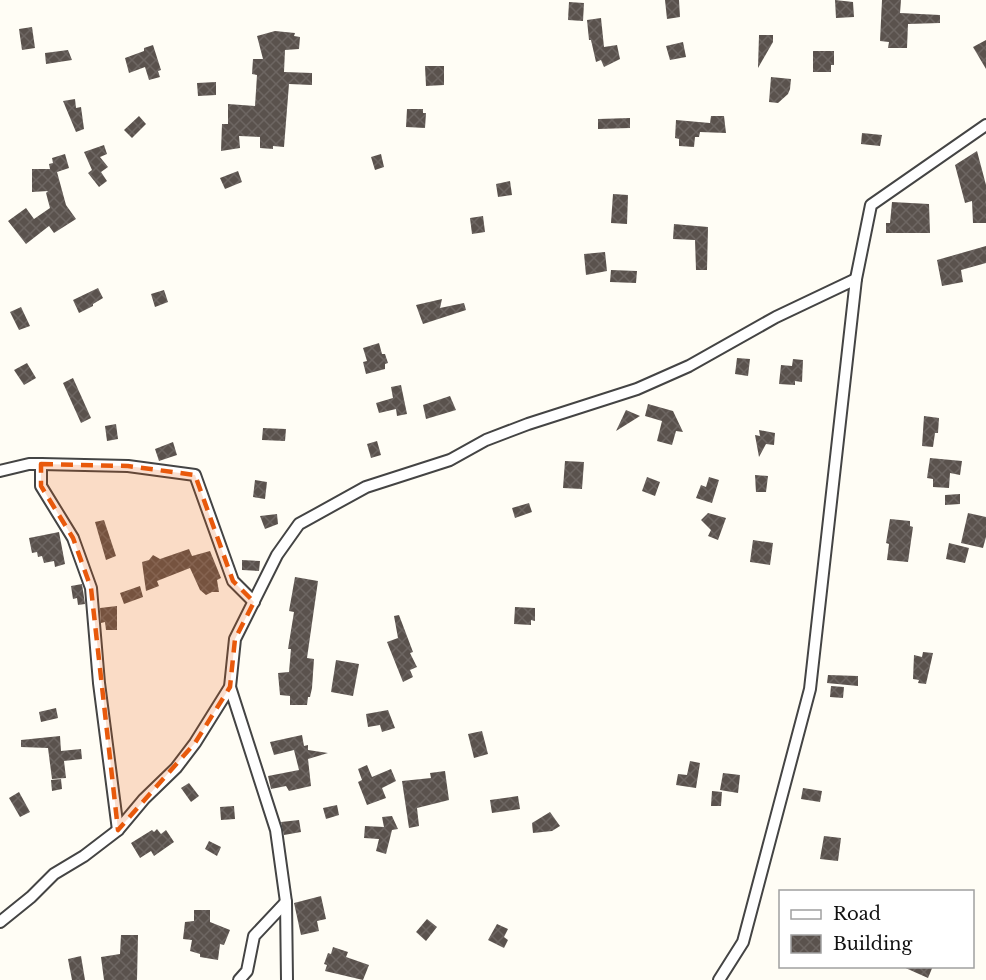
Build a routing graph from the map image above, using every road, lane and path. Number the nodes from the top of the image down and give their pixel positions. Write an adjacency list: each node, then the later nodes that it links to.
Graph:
1 (986, 126): 2 (street)
2 (856, 279): 5 (street); 12 (street)
3 (41, 464): 4 (street); 5 (street); 7 (street)
4 (0, 471)
5 (254, 602): 6 (street)
6 (230, 687): 7 (street); 8 (street)
7 (118, 830): 9 (street)
8 (286, 902): 10 (street); 11 (street)
9 (0, 922)
10 (238, 980)
11 (287, 980)
12 (718, 980)

